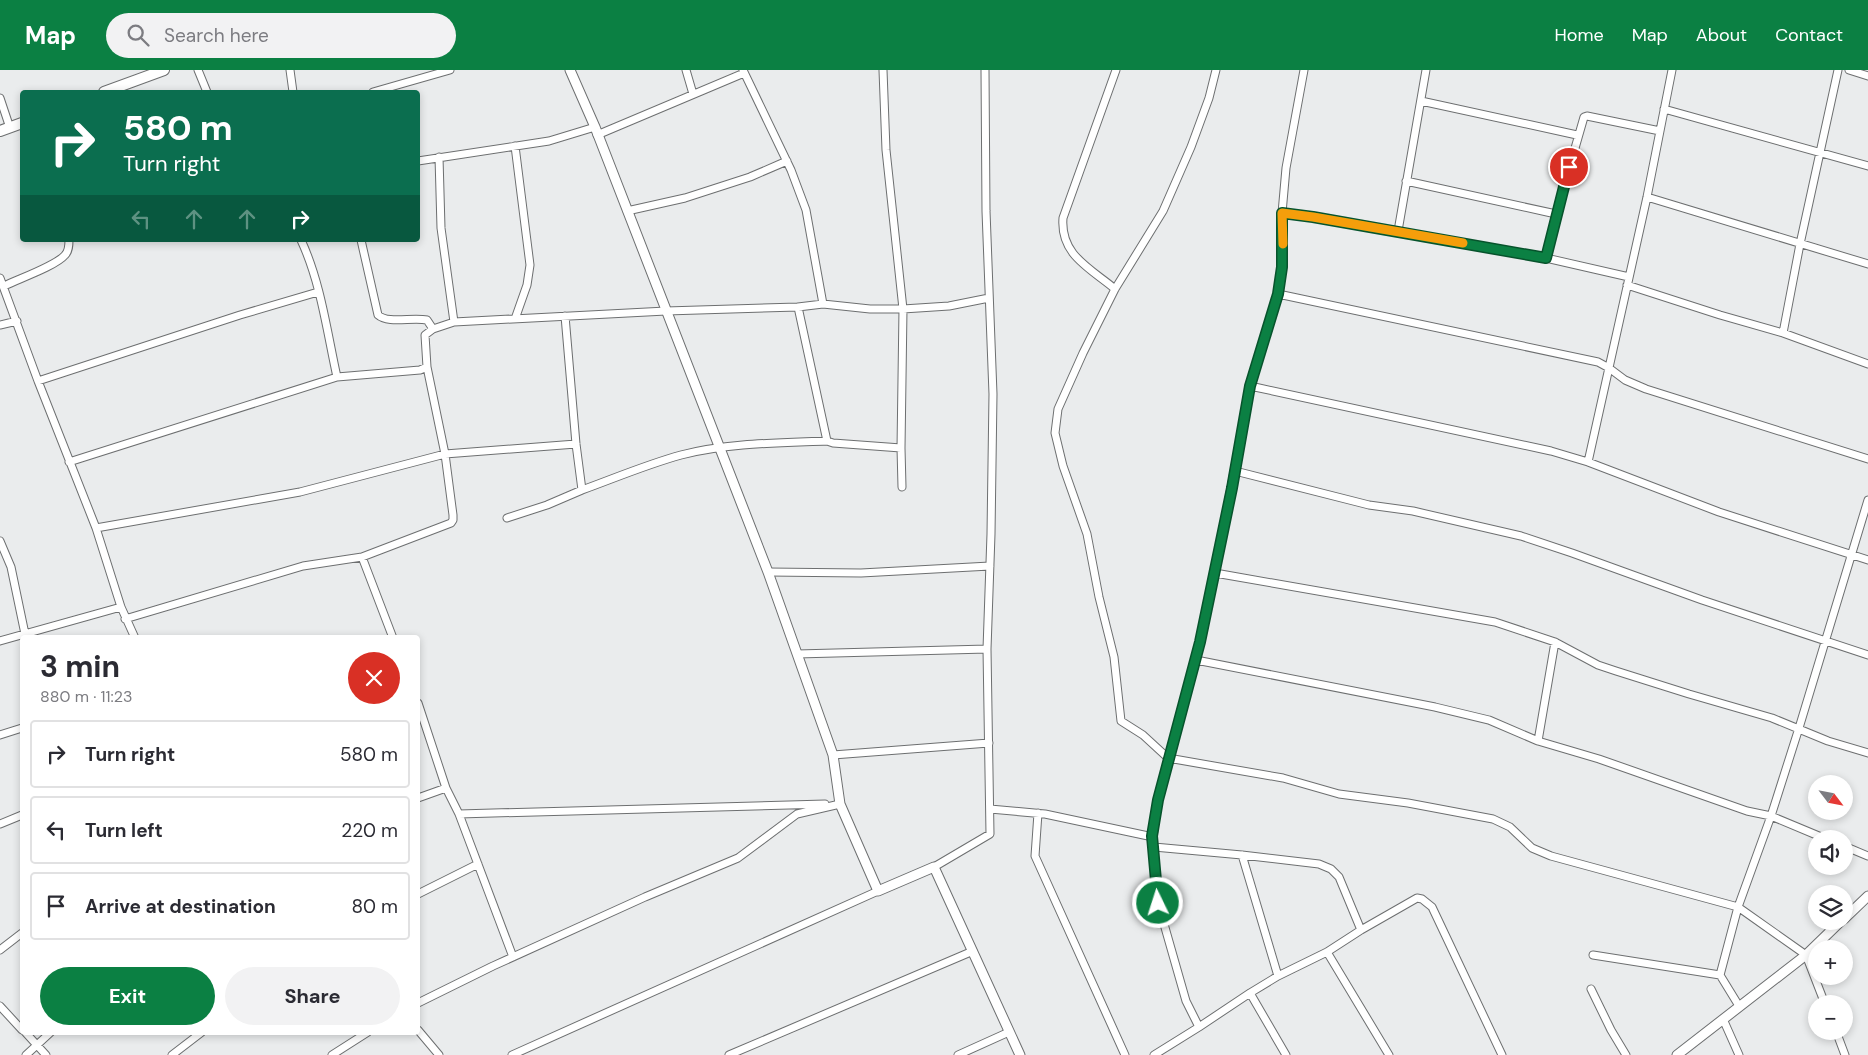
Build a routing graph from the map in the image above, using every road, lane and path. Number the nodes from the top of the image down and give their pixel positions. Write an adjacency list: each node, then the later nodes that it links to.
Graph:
1 (164, 70): 18 (main road)
2 (198, 70): 19 (street)
3 (290, 70): 20 (street)
4 (450, 70): 21 (street)
5 (570, 70): 28 (street)
6 (686, 70): 22 (street)
7 (883, 70): 59 (street)
8 (984, 70): 56 (street)
9 (1116, 70): 53 (street)
10 (1216, 70): 53 (street)
11 (1304, 70): 40 (street)
12 (1426, 70): 24 (street)
13 (1672, 70): 25 (street)
14 (1838, 70): 32 (street)
15 (1849, 70): 17 (street)
16 (744, 71): 22 (street); 35 (street)
17 (1868, 76)
18 (109, 90)
19 (206, 90)
20 (293, 90)
21 (380, 90)
22 (693, 94): 28 (street)
23 (0, 98): 27 (street)
24 (1421, 101): 30 (street); 37 (street)
25 (1664, 109): 29 (street); 32 (street)
26 (20, 124): 27 (main road)
27 (5, 130)
28 (596, 131): 31 (street); 39 (street)
29 (1660, 131): 30 (street); 38 (street)
30 (1577, 135): 41 (street)
31 (515, 146): 33 (street); 62 (street)
32 (1819, 153): 36 (street); 46 (street)
33 (438, 157): 34 (street); 64 (street)
34 (420, 161)
35 (787, 161): 39 (street); 57 (street)
36 (1868, 166)
37 (1406, 181): 41 (street); 42 (street)
38 (1647, 197): 46 (street); 49 (street)
39 (627, 211): 60 (street)
40 (1282, 213): 42 (street); 55 (street)
41 (1556, 214): 47 (street)
42 (1398, 231): 47 (street)
43 (69, 242): 52 (street)
44 (302, 242): 54 (street)
45 (361, 242): 66 (street)
46 (1800, 244): 48 (street); 67 (street)
47 (1546, 258): 49 (street)
48 (1868, 264)
49 (1630, 277): 51 (street)
50 (0, 278): 52 (street)
51 (1627, 285): 67 (street); 70 (street)
52 (4, 286): 63 (street)
53 (1115, 289): 117 (street)
54 (318, 292): 71 (street); 72 (street)
55 (1278, 294): 70 (street); 73 (street)
56 (989, 298): 59 (street); 92 (street)
57 (823, 304): 58 (street); 59 (street)
58 (798, 307): 60 (street); 74 (street)
59 (903, 310): 77 (street)
60 (666, 311): 61 (street); 76 (street)
61 (565, 316): 62 (street); 75 (street)
62 (515, 319): 64 (street)
63 (17, 321): 65 (street); 72 (street)
64 (454, 322): 66 (street)
65 (0, 325)
66 (433, 329): 69 (street)
67 (1783, 333): 68 (street)
68 (1868, 364)
69 (428, 367): 71 (street); 78 (street)
70 (1609, 368): 79 (street); 81 (street)
71 (337, 377): 80 (street)
72 (38, 381): 80 (street)
73 (1250, 386): 81 (street); 82 (street)
74 (827, 441): 76 (street); 77 (street)
75 (576, 444): 78 (street); 84 (street)
76 (721, 448): 84 (street); 93 (street)
77 (901, 448): 83 (street)
78 (444, 454): 87 (street); 90 (street)
79 (1868, 459)
80 (69, 462): 87 (street)
81 (1588, 462): 89 (street)
82 (1236, 470): 94 (street); 102 (street)
83 (902, 487)
84 (582, 490): 86 (street)
85 (1868, 500): 89 (street)
86 (507, 518)
87 (96, 528): 95 (street)
88 (0, 541): 97 (street)
89 (1851, 555): 91 (street); 102 (street)
90 (362, 557): 96 (street); 101 (street)
91 (1868, 560)
92 (990, 566): 93 (street); 105 (street)
93 (768, 572): 106 (street)
94 (1215, 574): 104 (street); 108 (street)
95 (121, 607): 96 (street); 97 (street)
96 (125, 619): 100 (street)
97 (25, 634): 99 (street)
98 (20, 635): 103 (street)
99 (21, 635)
100 (133, 635)
101 (392, 635)
102 (1825, 640): 107 (street); 110 (street)
103 (0, 641)
104 (1555, 642): 110 (street); 113 (street)
105 (987, 649): 106 (street); 114 (street)
106 (797, 654): 116 (street)
107 (1868, 655)
108 (1196, 660): 113 (street); 117 (street)
109 (420, 709): 118 (street)
110 (1799, 728): 115 (street); 125 (street)
111 (20, 729): 112 (street)
112 (0, 735)
113 (1538, 741): 125 (street)
114 (989, 743): 116 (street); 121 (street)
115 (1868, 753)
116 (833, 755): 120 (street)
117 (1168, 758): 128 (street); 138 (street)
118 (446, 788): 119 (street); 123 (street)
119 (420, 797)
120 (840, 804): 123 (street); 135 (street); 148 (street)
121 (990, 809): 122 (street); 134 (street)
122 (1038, 813): 128 (street); 177 (street)
123 (459, 814): 133 (street)
124 (20, 816): 126 (street)
125 (1771, 816): 127 (street); 138 (street)
126 (0, 824)
127 (1808, 831)
128 (1152, 836): 129 (street)
129 (1154, 847): 131 (street); 159 (street)
130 (1853, 850): 132 (street)
131 (1242, 855): 140 (street); 150 (street)
132 (1868, 856)
133 (478, 864): 136 (street); 148 (street)
134 (934, 868): 135 (street); 144 (street)
135 (878, 892): 173 (street)
136 (420, 893)
137 (1868, 896): 139 (street)
138 (1738, 906): 147 (street); 149 (street)
139 (1853, 910)
140 (1361, 930): 145 (street); 181 (street)
141 (1832, 930): 147 (street)
142 (20, 935): 143 (street)
143 (0, 950)
144 (973, 951): 161 (street); 174 (street)
145 (1328, 952): 150 (street); 180 (street)
146 (1592, 955): 149 (street)
147 (1806, 955): 153 (street); 156 (street)
148 (513, 957): 154 (street)
149 (1720, 975): 156 (street)
150 (1278, 976): 152 (street)
151 (1591, 989): 182 (street)
152 (1250, 994): 159 (street); 179 (street)
153 (1822, 995)
154 (420, 1003)
155 (0, 1006): 158 (street)
156 (1739, 1006): 157 (street)
157 (1723, 1019): 183 (street); 184 (street)
158 (20, 1027)
159 (1199, 1027): 178 (street)
160 (420, 1032): 172 (street)
161 (1009, 1032): 175 (street); 176 (street)
162 (28, 1035): 167 (street)
163 (48, 1035): 167 (street)
164 (198, 1035): 170 (street)
165 (363, 1035): 171 (street)
166 (1839, 1040): 185 (street)
167 (37, 1045): 168 (street); 169 (street)
168 (26, 1055)
169 (46, 1055)
170 (172, 1055)
171 (332, 1055)
172 (439, 1055)
173 (512, 1055)
174 (729, 1055)
175 (958, 1055)
176 (1020, 1055)
177 (1125, 1055)
178 (1154, 1055)
179 (1286, 1055)
180 (1389, 1055)
181 (1502, 1055)
182 (1626, 1055)
183 (1677, 1055)
184 (1739, 1055)
185 (1845, 1055)

